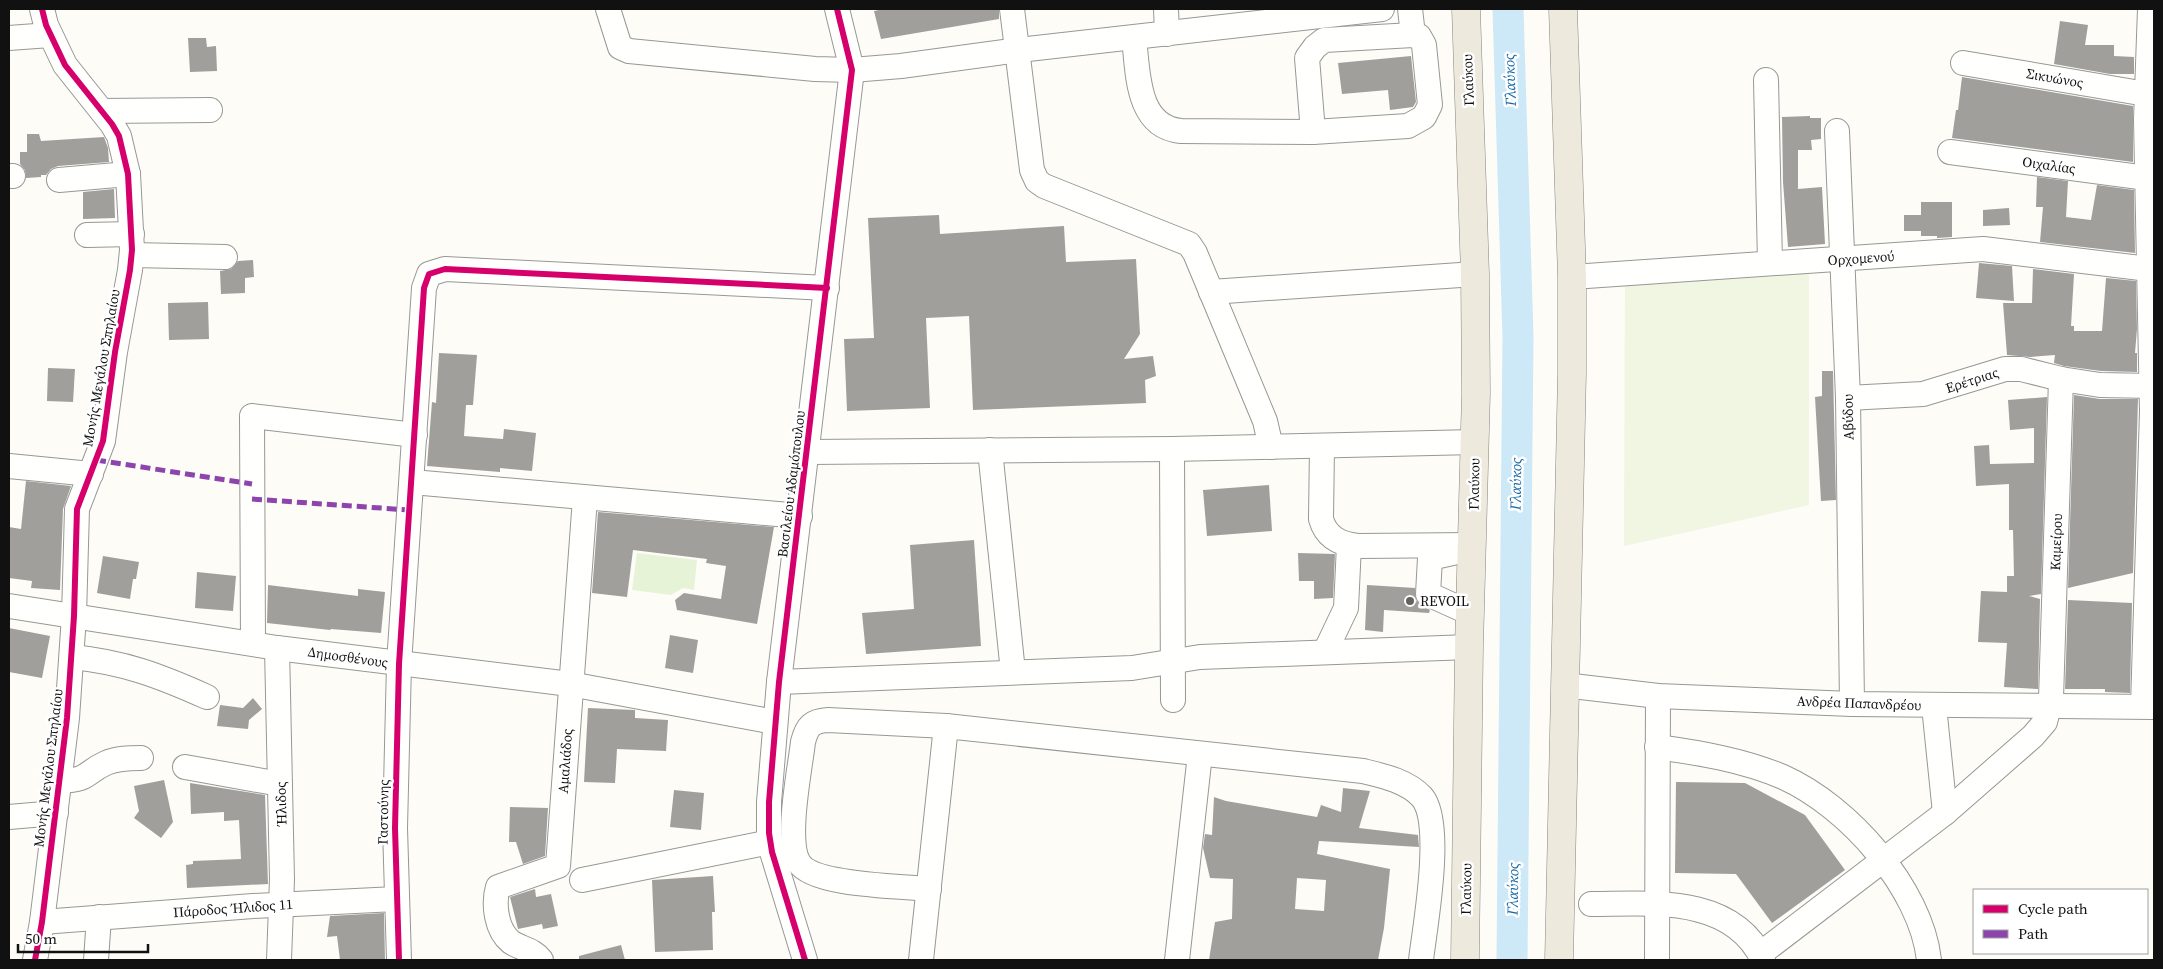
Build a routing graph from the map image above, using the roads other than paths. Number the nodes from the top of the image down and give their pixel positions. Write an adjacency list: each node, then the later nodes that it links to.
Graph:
1 (42, 9): 12 (street, Μονής Μεγάλου Σπηλαίου)
2 (608, 9): 19 (street)
3 (837, 9): 19 (street, Βασιλείου Αδαμόπουλου)
4 (1012, 9): 17 (street)
5 (1166, 9): 13 (street)
6 (1382, 9): 11 (street)
7 (1410, 9): 14 (street)
8 (1466, 9): 36 (main road, Γλαύκου)
9 (1564, 9): 37 (main road)
10 (2150, 9): 21 (street)
11 (1348, 11): 13 (street)
12 (50, 34): 15 (street); 23 (street, Μονής Μεγάλου Σπηλαίου)
13 (1167, 34): 16 (street)
14 (1413, 35): 25 (street); 25 (street)
15 (9, 38)
16 (1134, 38): 17 (street); 25 (street)
17 (1019, 50): 19 (street); 39 (street)
18 (1963, 63): 21 (street, Σικυώνος)
19 (852, 70): 38 (street, Βασιλείου Αδαμόπουλου)
20 (1766, 80): 34 (street)
21 (2146, 94): 28 (street)
22 (210, 110): 23 (street)
23 (102, 111): 27 (street, Μονής Μεγάλου Σπηλαίου)
24 (1837, 131): 33 (street, Αβύδου)
25 (1313, 132)
26 (1950, 152): 28 (street, Οιχαλίας)
27 (128, 174): 29 (street); 31 (street, Μονής Μεγάλου Σπηλαίου)
28 (2147, 178): 35 (street)
29 (59, 180)
30 (87, 235): 31 (street)
31 (132, 245): 32 (street); 51 (street, Μονής Μεγάλου Σπηλαίου)
32 (225, 257)
33 (1842, 260): 34 (street, Ορχομενού); 35 (street, Ορχομενού); 42 (street, Αβύδου)
34 (1770, 263): 37 (street, Ορχομενού)
35 (2149, 269): 41 (street)
36 (1475, 274): 39 (street); 44 (main road, Γλαύκου)
37 (1572, 278): 70 (main road)
38 (827, 288): 43 (street, Γαστούνης); 49 (street, Βασιλείου Αδαμόπουλου)
39 (1211, 292): 46 (street)
40 (2061, 379): 41 (street, Ερέτριας); 42 (street, Ερέτριας); 75 (street, Καμείρου)
41 (2153, 387): 77 (street)
42 (1848, 398): 74 (street, Αβύδου)
43 (415, 435): 52 (street, Γαστούνης); 60 (street)
44 (1475, 442): 45 (street); 56 (main road, Γλαύκου)
45 (1322, 446): 46 (street); 55 (street)
46 (1271, 447): 47 (street)
47 (1172, 449): 48 (street); 65 (street)
48 (990, 450): 49 (street); 67 (street)
49 (808, 452): 54 (street, Βασιλείου Αδαμόπουλου)
50 (9, 466): 51 (street)
51 (91, 474): 59 (street, Μονής Μεγάλου Σπηλαίου)
52 (412, 482): 53 (street); 66 (street, Γαστούνης)
53 (585, 498): 54 (street); 69 (street, Αμαλιάδος)
54 (800, 516): 68 (street, Βασιλείου Αδαμόπουλου)
55 (1349, 545): 56 (street); 63 (street)
56 (1473, 547): 58 (main road, Γλαύκου); 58 (street)
57 (9, 606): 59 (street, Δημοσθένους)
58 (1470, 612): 61 (main road, Γλαύκου)
59 (74, 616): 60 (street, Δημοσθένους); 64 (street, Μονής Μεγάλου Σπηλαίου)
60 (253, 643): 62 (street, Δημοσθένους)
61 (1469, 647): 63 (street); 109 (main road, Γλαύκου)
62 (278, 648): 66 (street, Δημοσθένους); 85 (street, Ήλιδος)
63 (1325, 652): 65 (street)
64 (72, 657): 72 (street); 84 (street, Μονής Μεγάλου Σπηλαίου)
65 (1173, 660): 67 (street); 73 (street)
66 (399, 664): 69 (street, Δημοσθένους); 93 (street, Γαστούνης)
67 (1013, 672): 68 (street)
68 (779, 682): 78 (street, Βασιλείου Αδαμόπουλου)
69 (570, 684): 78 (street, Δημοσθένους); 104 (street, Αμαλιάδος)
70 (1564, 684): 71 (street, Ανδρέα Παπανδρέου); 110 (main road)
71 (1658, 696): 74 (street, Ανδρέα Παπανδρέου); 80 (street)
72 (207, 697)
73 (1173, 700)
74 (1852, 704): 76 (street, Ανδρέα Παπανδρέου)
75 (2050, 705): 76 (street, Ανδρέα Παπανδρέου); 77 (street, Ανδρέα Παπανδρέου); 87 (street, Καμείρου)
76 (1934, 706): 87 (street)
77 (2148, 707)
78 (775, 722): 89 (street, Βασιλείου Αδαμόπουλου)
79 (946, 726): 81 (street); 92 (street); 92 (street)
80 (1657, 748): 90 (street); 96 (street)
81 (1200, 754): 107 (street); 108 (street)
82 (141, 758): 84 (street)
83 (185, 767): 85 (street)
84 (60, 781): 86 (street, Μονής Μεγάλου Σπηλαίου)
85 (280, 784): 94 (street, Ήλιδος)
86 (56, 813): 88 (street); 98 (street, Μονής Μεγάλου Σπηλαίου)
87 (1945, 813): 90 (street, Καμείρου)
88 (9, 817)
89 (770, 842): 91 (street); 105 (street, Βασιλείου Αδαμόπουλου)
90 (1884, 860): 99 (street, Καμείρου); 112 (street)
91 (582, 880)
92 (929, 889): 106 (street)
93 (396, 899): 94 (street, Πάροδος Ήλιδος 11); 103 (street, Γαστούνης)
94 (282, 904): 97 (street, Πάροδος Ήλιδος 11); 102 (street, Ήλιδος)
95 (1591, 904): 96 (street)
96 (1657, 904): 99 (street); 111 (street)
97 (99, 916): 98 (street, Πάροδος Ήλιδος 11); 101 (street)
98 (42, 922): 100 (street, Μονής Μεγάλου Σπηλαίου)
99 (1761, 957)
100 (35, 960)
101 (96, 960)
102 (279, 960)
103 (400, 960)
104 (541, 960)
105 (805, 960)
106 (921, 960)
107 (1177, 960)
108 (1421, 960)
109 (1465, 960)
110 (1559, 960)
111 (1657, 960)
112 (1929, 960)

